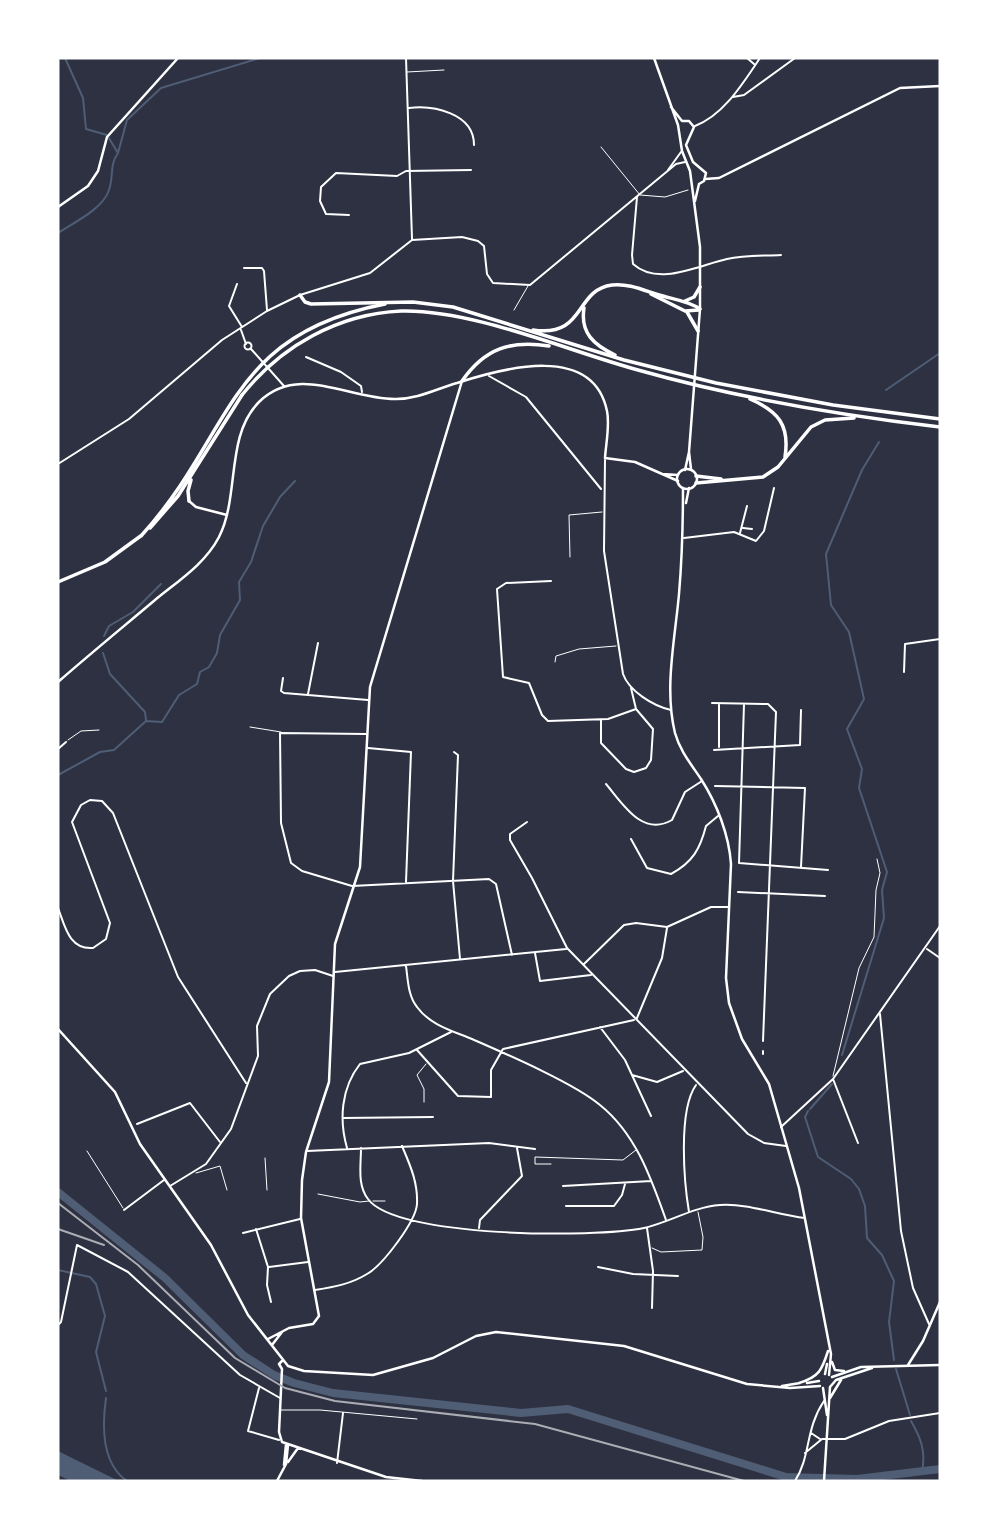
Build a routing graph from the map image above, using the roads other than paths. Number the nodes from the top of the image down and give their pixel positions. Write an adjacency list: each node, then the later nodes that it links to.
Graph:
1 (178, 58): 34 (street)
2 (406, 58): 9 (street)
3 (654, 58): 12 (street)
4 (747, 58): 7 (street)
5 (760, 58): 7 (street)
6 (795, 58): 11 (street)
7 (755, 65): 11 (street)
8 (444, 71): 9 (lane)
9 (406, 72): 13 (street)
10 (940, 86): 28 (street)
11 (732, 97): 16 (street)
12 (670, 104): 14 (street); 15 (street)
13 (408, 108): 19 (street); 25 (street)
14 (682, 121): 15 (street); 16 (street)
15 (678, 125): 17 (street)
16 (694, 127): 18 (street)
17 (681, 136): 18 (street); 21 (street)
18 (689, 137): 23 (street)
19 (474, 145)
20 (601, 147): 32 (lane)
21 (682, 151): 22 (street); 26 (street)
22 (687, 162): 26 (street); 27 (street)
23 (697, 167): 27 (street); 28 (street)
24 (471, 170): 25 (street)
25 (409, 171): 35 (street); 36 (street)
26 (667, 171): 32 (street)
27 (690, 171): 29 (street)
28 (705, 179): 30 (street)
29 (692, 181): 30 (street); 33 (street)
30 (699, 184): 33 (street)
31 (688, 190): 32 (lane)
32 (639, 196): 38 (street); 41 (street)
33 (695, 204): 38 (street)
34 (58, 206)
35 (349, 215)
36 (412, 240): 41 (street); 44 (street)
37 (781, 255): 38 (street)
38 (701, 267): 42 (street)
39 (244, 268): 50 (street)
40 (237, 284): 52 (street)
41 (530, 285): 49 (lane)
42 (700, 287): 45 (highway); 48 (street)
43 (643, 290): 45 (highway); 46 (highway); 51 (highway)
44 (300, 295): 47 (highway); 50 (street)
45 (679, 301): 48 (highway)
46 (585, 303): 53 (highway); 57 (highway)
47 (385, 304): 53 (highway); 94 (highway)
48 (700, 309): 51 (highway); 54 (street)
49 (514, 310)
50 (267, 311): 52 (street)
51 (685, 311): 54 (highway)
52 (242, 328): 62 (street); 73 (street)
53 (521, 328): 57 (highway)
54 (698, 331): 70 (street)
55 (562, 348): 58 (highway); 66 (highway); 74 (highway)
56 (306, 357): 65 (street)
57 (624, 360): 68 (highway)
58 (471, 368): 60 (highway); 61 (highway)
59 (488, 375): 60 (street); 72 (street); 85 (street)
60 (475, 378): 61 (street)
61 (462, 381): 63 (street); 64 (street)
62 (284, 386): 65 (street); 90 (street)
63 (448, 386): 64 (street); 65 (street)
64 (458, 393): 108 (street)
65 (362, 394)
66 (742, 396): 67 (highway); 71 (highway)
67 (861, 417): 69 (highway); 71 (highway)
68 (940, 419)
69 (940, 427)
70 (689, 452): 75 (street); 76 (street)
71 (785, 457): 79 (highway)
72 (606, 458): 77 (street); 85 (street)
73 (58, 464)
74 (196, 470): 86 (highway); 94 (highway)
75 (684, 470): 76 (street); 78 (street)
76 (693, 472): 79 (highway); 81 (street)
77 (659, 473): 78 (street); 80 (street)
78 (678, 475): 80 (street)
79 (730, 480): 81 (highway)
80 (678, 481): 82 (street)
81 (696, 483): 83 (street)
82 (683, 488): 83 (street); 87 (street)
83 (689, 488): 87 (street)
84 (774, 488): 93 (street)
85 (603, 490): 89 (street)
86 (189, 501): 90 (street)
87 (685, 506): 95 (street)
88 (747, 506): 91 (street)
89 (602, 512): 96 (lane); 101 (street)
90 (227, 515): 105 (street)
91 (742, 528): 92 (street); 93 (street)
92 (752, 529)
93 (740, 534): 95 (street)
94 (141, 536): 98 (highway)
95 (682, 538): 113 (street)
96 (570, 557)
97 (551, 581): 115 (street)
98 (58, 582)
99 (940, 639): 103 (street)
100 (318, 643): 107 (street)
101 (618, 646): 102 (lane); 106 (street)
102 (555, 662)
103 (904, 672)
104 (283, 678): 107 (street)
105 (58, 682)
106 (631, 687): 112 (street); 113 (street)
107 (308, 695): 108 (street)
108 (369, 700): 119 (street)
109 (712, 703): 110 (street)
110 (719, 703): 111 (street); 123 (street)
111 (744, 704): 121 (street); 124 (street)
112 (636, 709): 115 (street); 115 (street)
113 (672, 710): 128 (street)
114 (800, 710): 121 (street)
115 (601, 719)
116 (250, 727): 118 (lane)
117 (99, 730): 120 (lane)
118 (281, 732): 119 (street); 142 (street)
119 (367, 734): 122 (street)
120 (66, 742): 125 (street)
121 (775, 746): 124 (street); 132 (street)
122 (366, 747): 141 (street); 142 (street)
123 (719, 747): 124 (street); 126 (street)
124 (743, 747): 131 (street)
125 (58, 749)
126 (714, 750)
127 (454, 752): 140 (street)
128 (702, 781): 129 (street); 133 (street)
129 (606, 784)
130 (715, 786): 131 (street)
131 (743, 787): 132 (street); 137 (street)
132 (774, 787): 137 (street); 138 (street)
133 (719, 816): 135 (street); 146 (street)
134 (527, 822): 150 (street)
135 (631, 839)
136 (877, 859): 173 (lane)
137 (771, 865): 138 (street); 144 (street)
138 (801, 868): 139 (street)
139 (828, 870)
140 (453, 881): 141 (street); 153 (street); 155 (street)
141 (405, 883): 142 (street)
142 (356, 885): 158 (street)
143 (738, 892): 144 (street)
144 (769, 893): 145 (street); 167 (street)
145 (825, 896)
146 (729, 907): 149 (street); 182 (street)
147 (58, 908): 174 (street)
148 (940, 926): 151 (street)
149 (667, 927): 156 (street); 161 (street)
150 (567, 948): 152 (street); 156 (street)
151 (926, 949): 154 (street); 160 (street)
152 (534, 953): 153 (street); 159 (street)
153 (512, 956): 155 (street)
154 (940, 958)
155 (461, 960): 157 (street)
156 (583, 965): 159 (street)
157 (406, 966): 158 (street); 166 (street)
158 (333, 974): 174 (street); 193 (street)
159 (592, 974): 161 (street)
160 (880, 1014): 162 (street); 163 (street)
161 (636, 1020): 164 (street); 171 (street)
162 (873, 1024): 163 (street); 173 (street)
163 (883, 1026): 232 (street)
164 (600, 1027): 169 (street); 172 (street)
165 (58, 1029): 181 (street)
166 (451, 1032): 168 (street); 169 (street)
167 (763, 1041)
168 (417, 1050): 170 (street); 179 (street)
169 (501, 1053): 170 (street); 191 (street)
170 (428, 1063): 176 (lane)
171 (684, 1070): 172 (street); 175 (street)
172 (632, 1075): 177 (street)
173 (833, 1079): 182 (street); 184 (street)
174 (246, 1083): 183 (street)
175 (696, 1084): 187 (street); 210 (street)
176 (424, 1101)
177 (652, 1116)
178 (433, 1117): 179 (street)
179 (341, 1119): 189 (street)
180 (138, 1124): 181 (lane); 183 (street)
181 (131, 1127): 197 (street)
182 (781, 1127): 187 (street)
183 (220, 1143): 196 (street)
184 (858, 1143)
185 (402, 1146): 186 (street); 188 (street); 214 (street)
186 (516, 1146): 190 (street); 217 (street)
187 (787, 1146): 212 (street)
188 (361, 1147): 189 (street); 205 (street)
189 (347, 1149): 193 (street)
190 (535, 1149)
191 (637, 1150): 195 (lane); 198 (street)
192 (87, 1151): 208 (lane)
193 (306, 1152): 211 (street)
194 (265, 1158): 203 (lane)
195 (551, 1164)
196 (194, 1172): 201 (street); 202 (lane)
197 (165, 1180): 201 (street); 208 (street)
198 (652, 1181): 199 (street); 213 (street)
199 (625, 1183): 200 (street); 207 (street)
200 (563, 1186)
201 (170, 1187): 234 (street)
202 (227, 1189)
203 (267, 1190)
204 (318, 1194): 205 (lane)
205 (368, 1201): 206 (lane); 214 (street)
206 (385, 1202)
207 (566, 1206)
208 (124, 1209)
209 (697, 1209): 210 (street); 212 (street); 221 (lane)
210 (689, 1212): 213 (street)
211 (301, 1218): 216 (street); 222 (street)
212 (806, 1218): 235 (street)
213 (666, 1220): 215 (street)
214 (412, 1222): 217 (street); 227 (street)
215 (647, 1227): 217 (street); 221 (street)
216 (257, 1229): 218 (street); 223 (street)
217 (480, 1229)
218 (243, 1233)
219 (73, 1242): 220 (lane)
220 (76, 1245): 231 (street); 253 (street)
221 (650, 1248): 225 (street)
222 (308, 1262): 223 (street); 227 (street)
223 (268, 1267): 228 (street)
224 (598, 1267): 225 (street)
225 (653, 1275): 226 (street); 230 (street)
226 (678, 1276)
227 (314, 1290): 233 (street)
228 (271, 1302)
229 (940, 1302): 232 (street)
230 (652, 1308)
231 (58, 1325)
232 (930, 1325): 240 (street)
233 (284, 1330): 234 (street); 236 (street)
234 (268, 1339): 236 (street)
235 (829, 1344): 237 (street); 239 (street)
236 (272, 1345): 238 (street)
237 (828, 1351): 246 (street); 248 (street)
238 (282, 1361): 242 (street); 244 (street)
239 (831, 1361): 245 (street); 246 (street)
240 (908, 1364): 241 (street); 243 (street)
241 (940, 1365)
242 (288, 1366): 244 (street); 251 (street)
243 (879, 1366): 245 (street); 247 (street)
244 (282, 1369): 254 (street)
245 (851, 1369): 246 (street)
246 (829, 1375): 249 (street); 250 (street)
247 (843, 1377): 249 (street); 256 (street)
248 (799, 1383): 250 (street); 251 (street)
249 (833, 1383): 252 (street)
250 (821, 1385): 251 (street); 252 (street); 255 (street)
251 (776, 1387)
252 (830, 1387): 256 (street)
253 (259, 1388): 254 (street); 264 (street)
254 (281, 1399): 257 (street)
255 (825, 1400): 260 (street); 262 (street)
256 (830, 1401): 260 (street)
257 (281, 1410): 259 (lane); 264 (street)
258 (940, 1412): 263 (street)
259 (343, 1413): 261 (lane); 268 (street)
260 (827, 1416): 276 (street)
261 (417, 1419)
262 (810, 1432): 263 (street); 267 (street)
263 (822, 1439): 267 (street)
264 (280, 1440): 265 (street)
265 (287, 1444): 266 (street); 269 (street); 270 (street)
266 (298, 1448): 268 (street); 269 (street)
267 (806, 1453): 275 (street)
268 (337, 1463): 272 (street)
269 (286, 1464): 270 (street)
270 (284, 1469): 271 (street)
271 (277, 1481)
272 (422, 1481)
273 (717, 1481): 274 (lane)
274 (722, 1481)
275 (795, 1481)
276 (824, 1481)

